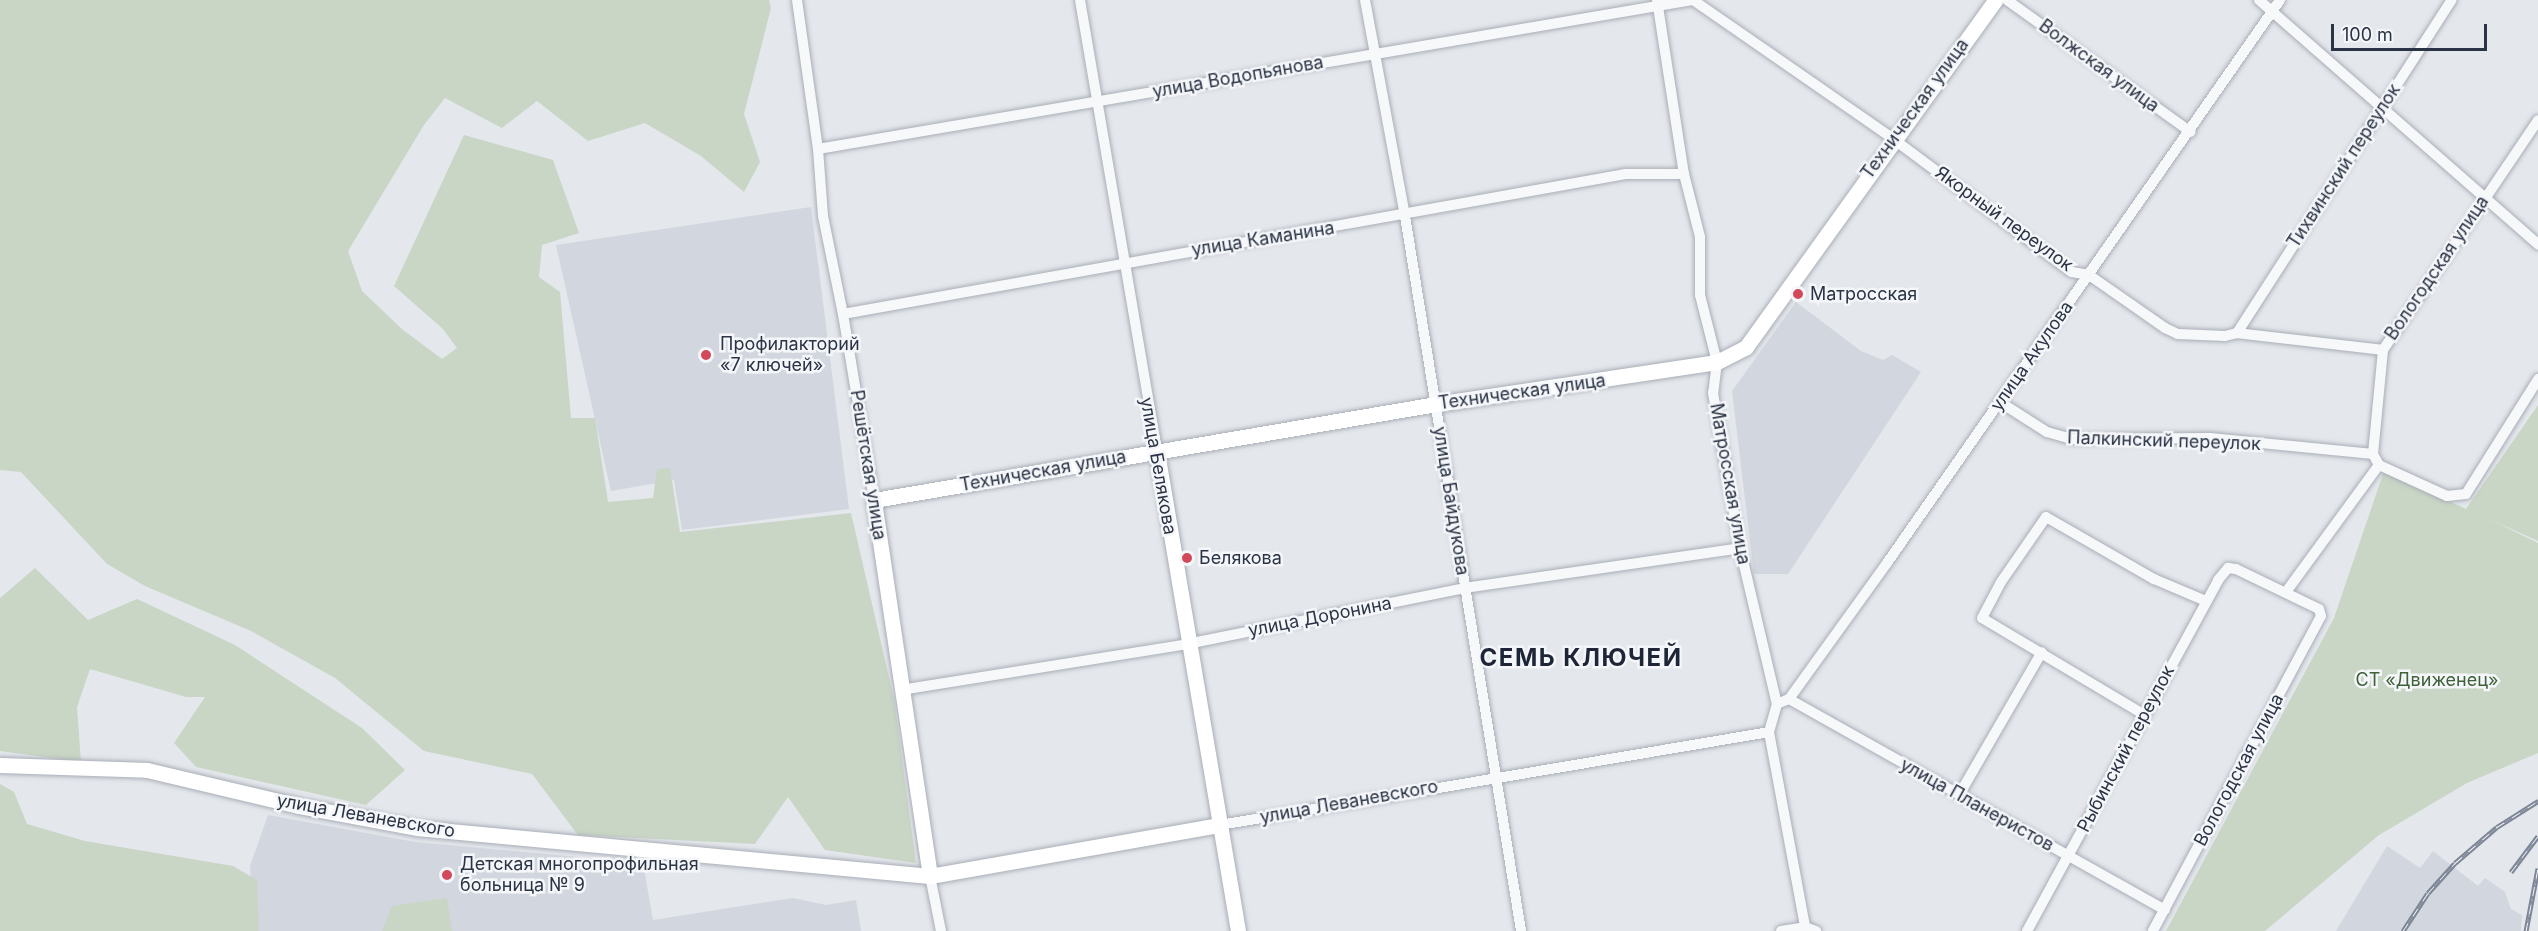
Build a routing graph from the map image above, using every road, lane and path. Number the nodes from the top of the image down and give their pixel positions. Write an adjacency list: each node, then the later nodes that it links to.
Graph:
1 (797, 0): 17 (street, Решётская улица)
2 (1080, 0): 12 (street, улица Белякова)
3 (1365, 0): 11 (street, улица Байдукова)
4 (1692, 0): 9 (street, Якорный переулок); 16 (street, Якорный переулок)
5 (1995, 0): 16 (street, Техническая улица)
6 (2007, 0): 15 (street, Волжская улица)
7 (2259, 0): 10 (street)
8 (2452, 0): 13 (street, Тихвинский переулок)
9 (1657, 4): 11 (street, улица Водопьянова); 18 (street, Матросская улица)
10 (2276, 5): 13 (street); 15 (street, улица Акулова)
11 (1378, 53): 12 (street, улица Водопьянова); 20 (street, улица Байдукова)
12 (1098, 101): 17 (street, улица Водопьянова); 22 (street, улица Белякова)
13 (2383, 104): 19 (street); 25 (street, Тихвинский переулок)
14 (2538, 120): 19 (street, Вологодская улица)
15 (2191, 132): 23 (street, улица Акулова)
16 (1892, 138): 23 (street, Якорный переулок); 27 (street, Техническая улица)
17 (818, 149): 24 (street, Решётская улица)
18 (1684, 174): 20 (street, улица Каманина); 27 (street, Матросская улица)
19 (2485, 196): 21 (street); 26 (street, Вологодская улица)
20 (1405, 216): 22 (street, улица Каманина); 30 (street, улица Байдукова)
21 (2538, 244)
22 (1122, 262): 24 (street, улица Каманина); 31 (street, улица Белякова)
23 (2090, 275): 25 (street, Якорный переулок); 29 (street, улица Акулова)
24 (843, 314): 34 (street, Решётская улица)
25 (2237, 333): 26 (street, Якорный переулок)
26 (2382, 350): 32 (street, Вологодская улица)
27 (1717, 362): 30 (street, Техническая улица); 35 (street, Матросская улица)
28 (2538, 379): 33 (street)
29 (2000, 402): 32 (street, Палкинский переулок); 42 (street, улица Акулова)
30 (1436, 404): 31 (street, Техническая улица); 36 (street, улица Байдукова)
31 (1156, 452): 34 (street, Техническая улица); 39 (street, улица Белякова)
32 (2373, 454): 33 (street)
33 (2379, 465): 37 (street)
34 (874, 500): 41 (street, Решётская улица)
35 (1740, 548): 36 (street, улица Доронина); 43 (street, Матросская улица)
36 (1464, 588): 39 (street, улица Доронина); 47 (street, улица Байдукова)
37 (2286, 592): 38 (street, Рыбинский переулок); 52 (street, Вологодская улица)
38 (2206, 601): 40 (street); 44 (street, Рыбинский переулок)
39 (1187, 644): 41 (street, улица Доронина); 49 (street, улица Белякова)
40 (2042, 652): 44 (street); 48 (street)
41 (901, 690): 51 (street, Решётская улица)
42 (1789, 699): 43 (street); 48 (street, улица Планеристов)
43 (1777, 704): 45 (street, Матросская улица)
44 (2143, 714): 50 (street, Рыбинский переулок)
45 (1769, 732): 47 (street, улица Леваневского); 53 (street, Матросская улица)
46 (0, 765): 51 (street, улица Леваневского)
47 (1494, 776): 49 (street, улица Леваневского); 56 (street, улица Байдукова)
48 (1959, 795): 50 (street, улица Планеристов)
49 (1220, 825): 51 (street, улица Леваневского); 55 (street, улица Белякова)
50 (2069, 857): 52 (street, улица Планеристов); 58 (street, Рыбинский переулок)
51 (930, 876): 54 (street, Решётская улица)
52 (2164, 910): 59 (street, Вологодская улица)
53 (1809, 930): 57 (street)
54 (941, 931)
55 (1238, 931)
56 (1521, 931)
57 (1781, 931)
58 (2027, 931)
59 (2153, 931)

